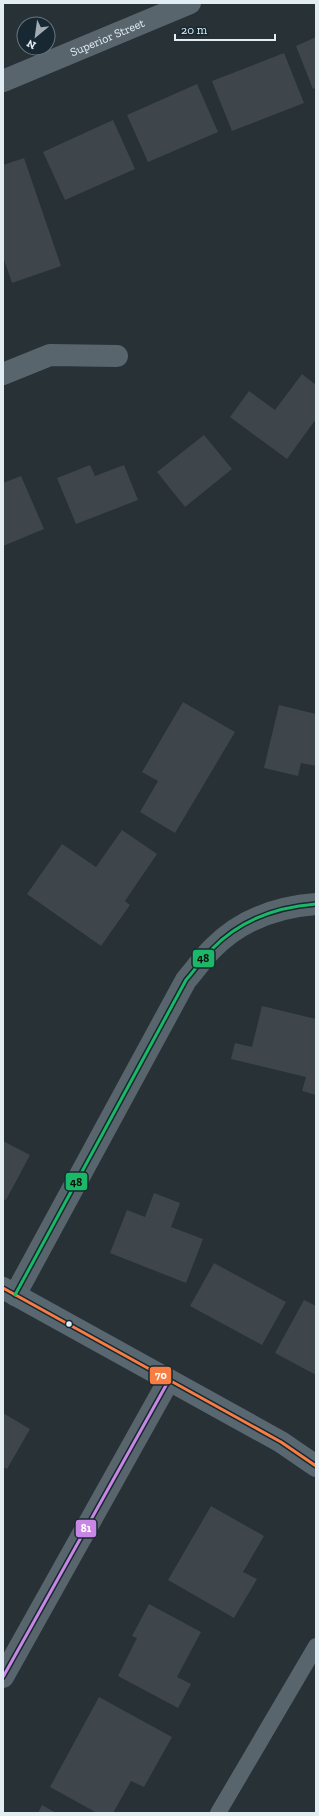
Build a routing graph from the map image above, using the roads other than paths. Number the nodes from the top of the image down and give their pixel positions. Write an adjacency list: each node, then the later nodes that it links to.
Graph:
1 (187, 4): 2 (street, Superior Street)
2 (3, 82)
3 (117, 356): 4 (street)
4 (3, 374)
5 (316, 904): 6 (street)
6 (9, 1292): 7 (street)
7 (169, 1380): 8 (street); 10 (street)
8 (316, 1466)
9 (316, 1646): 11 (lane)
10 (3, 1677)
11 (218, 1813)

